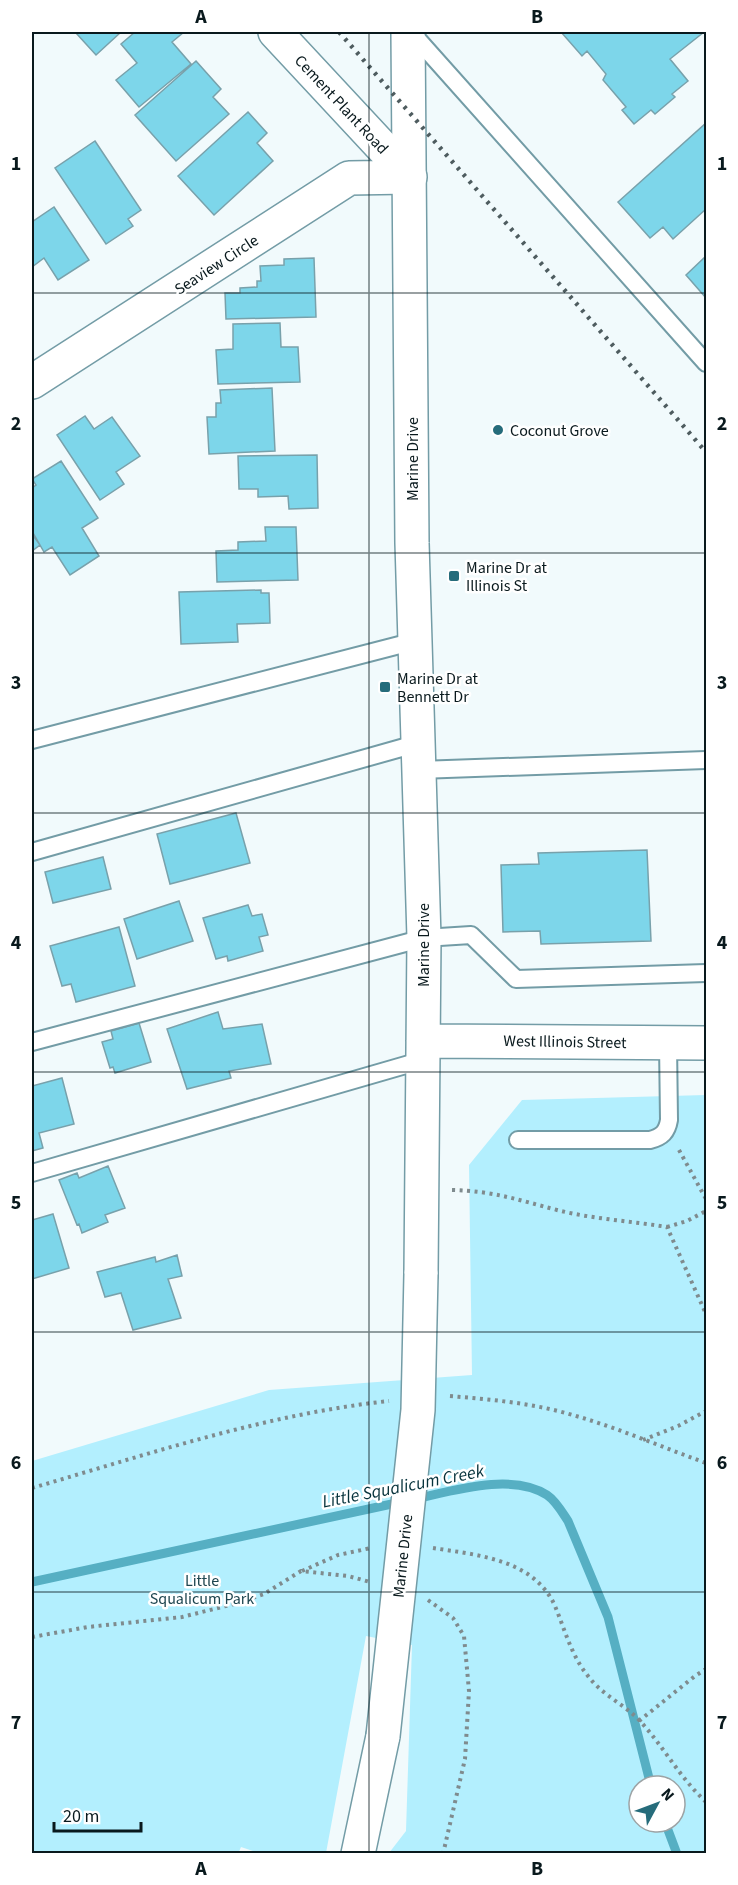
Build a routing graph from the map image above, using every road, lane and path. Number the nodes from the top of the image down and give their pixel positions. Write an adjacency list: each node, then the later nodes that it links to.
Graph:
1 (275, 32): 3 (main road, Cement Plant Road)
2 (409, 32): 3 (main road, Marine Drive); 4 (lane)
3 (410, 177): 5 (main road, Seaview Circle); 6 (main road, Marine Drive)
4 (706, 363)
5 (32, 382)
6 (415, 640): 7 (lane); 8 (main road, Marine Drive)
7 (32, 740)
8 (419, 756): 9 (lane); 10 (lane); 11 (main road, Marine Drive)
9 (706, 760)
10 (32, 852)
11 (424, 938): 12 (lane); 13 (lane); 16 (main road, Marine Drive)
12 (706, 973)
13 (32, 1042)
14 (668, 1043): 15 (main road, West Illinois Street); 16 (main road, West Illinois Street); 17 (lane)
15 (706, 1043)
16 (423, 1051): 19 (lane); 20 (main road, Marine Drive)
17 (667, 1129): 18 (lane); 21 (path)
18 (518, 1140)
19 (32, 1173)
20 (422, 1189): 23 (path); 40 (main road, Marine Drive, bridge)
21 (706, 1199)
22 (706, 1211): 23 (path)
23 (667, 1227): 24 (path)
24 (706, 1314)
25 (444, 1395): 28 (path)
26 (398, 1400): 30 (path)
27 (706, 1411): 28 (path)
28 (643, 1440): 29 (path)
29 (706, 1463)
30 (32, 1488)
31 (374, 1548): 33 (path)
32 (431, 1548): 38 (path)
33 (301, 1571): 34 (path); 36 (path)
34 (377, 1583)
35 (428, 1600): 41 (path)
36 (32, 1636)
37 (706, 1669): 38 (path)
38 (639, 1721): 39 (path)
39 (706, 1802)
40 (358, 1854)
41 (443, 1854)

